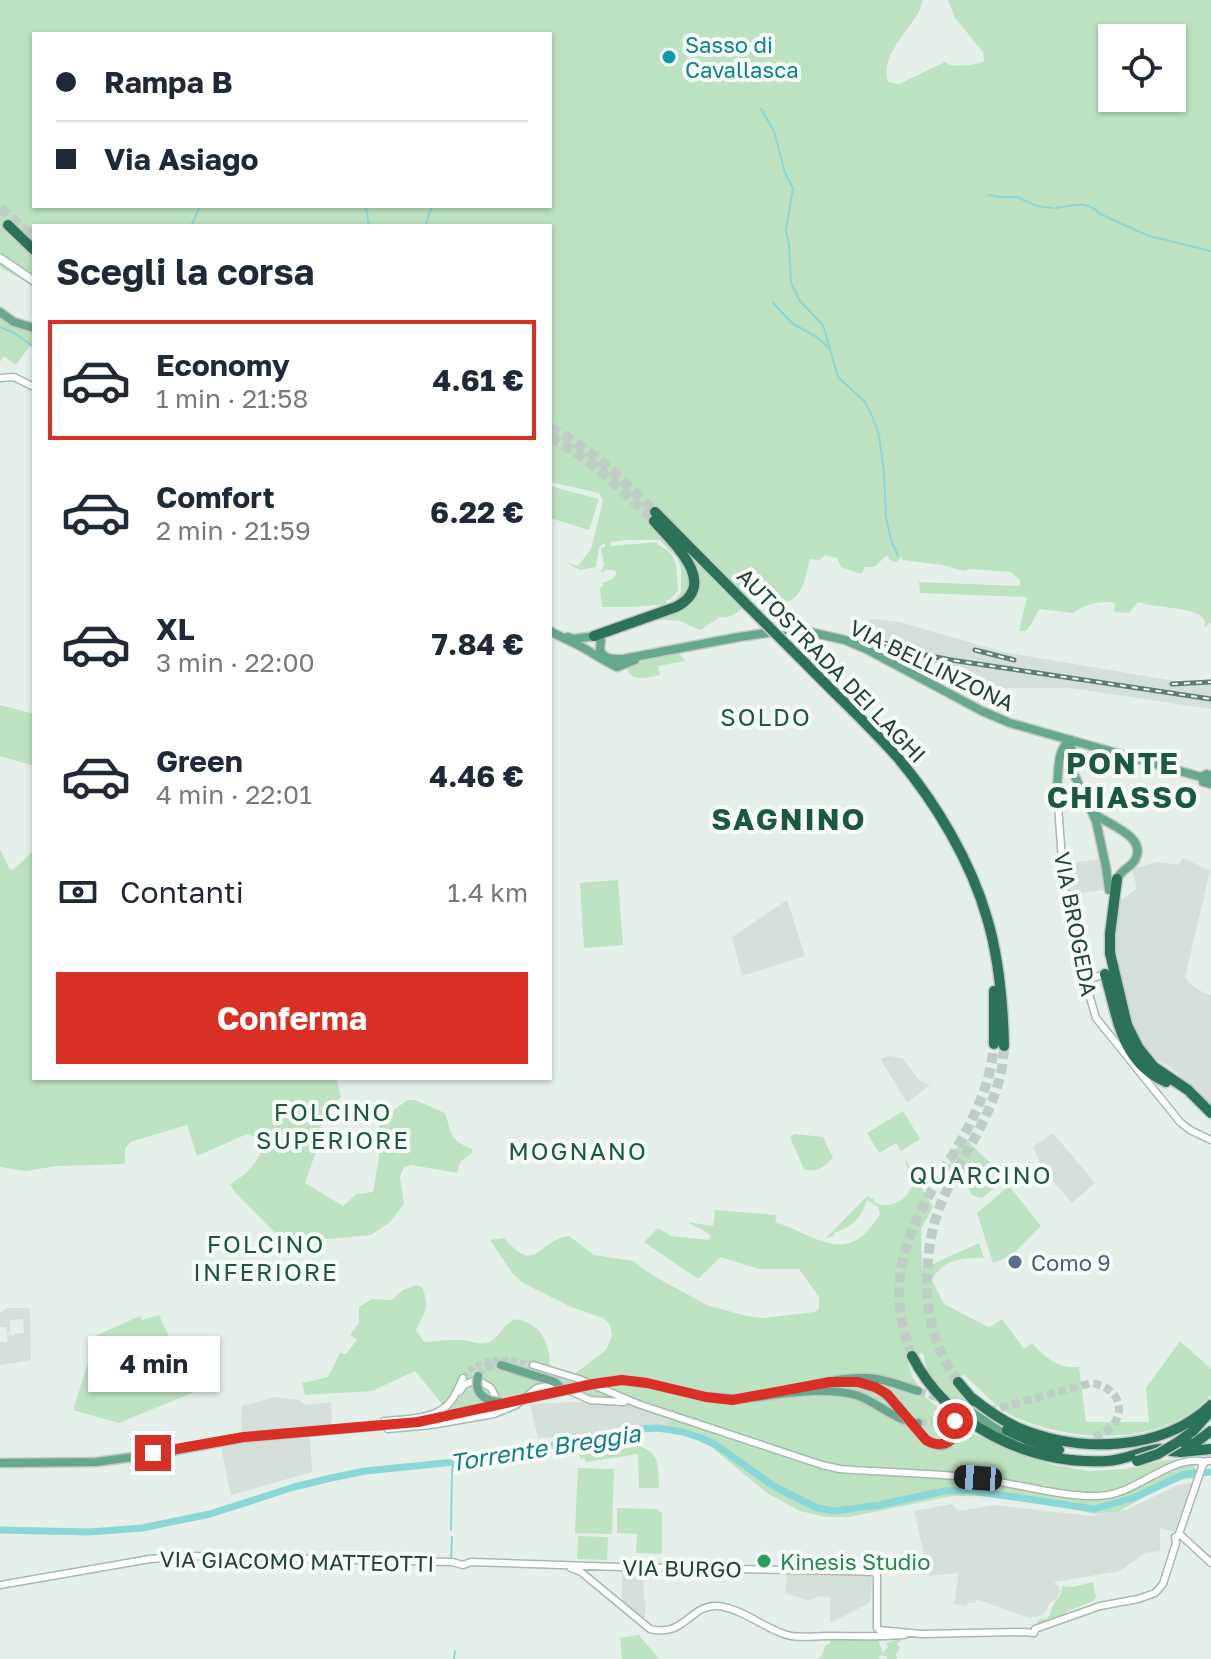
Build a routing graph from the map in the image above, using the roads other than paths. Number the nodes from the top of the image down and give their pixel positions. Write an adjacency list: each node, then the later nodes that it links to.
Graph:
1 (8, 225): 2 (highway)
2 (32, 248)
3 (0, 258): 4 (main road)
4 (32, 280)
5 (0, 312): 6 (main road)
6 (32, 327)
7 (0, 378): 8 (street)
8 (32, 386)
9 (552, 630): 10 (main road)
10 (589, 643): 11 (main road); 11 (main road); 12 (main road); 30 (highway, AUTOSTRADA DEI LAGHI, bridge)
11 (600, 649): 12 (main road)
12 (622, 662): 13 (main road, VIA BELLINZONA)
13 (1050, 734): 14 (main road, VIA BELLINZONA); 16 (main road)
14 (1071, 740): 15 (main road, VIA BELLINZONA); 16 (main road); 17 (main road)
15 (1092, 746): 17 (main road); 18 (main road, VIA BELLINZONA)
16 (1061, 749): 20 (main road)
17 (1072, 755): 19 (main road)
18 (1209, 780)
19 (1077, 782): 20 (main road); 21 (main road); 22 (main road)
20 (1058, 785): 22 (main road)
21 (1085, 798): 22 (main road); 23 (main road)
22 (1064, 799): 29 (street, VIA BROGEDA)
23 (1092, 811): 24 (main road); 25 (main road)
24 (1125, 833): 25 (main road); 26 (main road)
25 (1101, 846): 27 (main road)
26 (1117, 879): 27 (highway)
27 (1111, 895): 31 (highway); 32 (highway)
28 (1105, 974): 29 (street); 31 (highway)
29 (1084, 976): 33 (street, VIA BROGEDA)
30 (999, 1045)
31 (1168, 1083): 32 (highway)
32 (1211, 1116)
33 (1211, 1140)
34 (912, 1356): 38 (highway)
35 (501, 1365): 42 (main road)
36 (533, 1365): 43 (street)
37 (463, 1378): 49 (street)
38 (925, 1378): 55 (highway); 61 (highway)
39 (477, 1379): 45 (street); 49 (street); 50 (main road, bridge)
40 (830, 1382): 44 (main road); 47 (main road); 55 (main road, bridge)
41 (958, 1382): 46 (highway)
42 (559, 1386): 48 (street); 54 (street)
43 (594, 1386): 48 (street); 48 (street); 51 (street)
44 (918, 1391)
45 (496, 1398)
46 (972, 1398): 58 (highway); 63 (highway)
47 (739, 1399): 50 (main road, bridge); 56 (main road)
48 (591, 1400): 51 (street)
49 (451, 1402): 57 (street)
50 (509, 1402): 54 (main road, bridge)
51 (638, 1404): 64 (street)
52 (1211, 1405): 58 (highway)
53 (1211, 1411): 62 (highway)
54 (485, 1412): 57 (main road)
55 (954, 1413): 61 (main road)
56 (918, 1423)
57 (357, 1427): 65 (main road)
58 (1021, 1429): 59 (highway)
59 (1090, 1438)
60 (1210, 1440): 62 (highway); 62 (highway)
61 (1011, 1441): 62 (highway); 62 (highway, bridge); 63 (highway)
62 (1171, 1447): 63 (highway)
63 (1054, 1449)
64 (1205, 1463): 66 (street)
65 (0, 1465)
66 (1181, 1537): 67 (street); 70 (street)
67 (1211, 1563)
68 (580, 1567): 69 (street, VIA GIACOMO MATTEOTTI); 70 (street); 70 (street, VIA BURGO)
69 (0, 1585)
70 (907, 1634)

